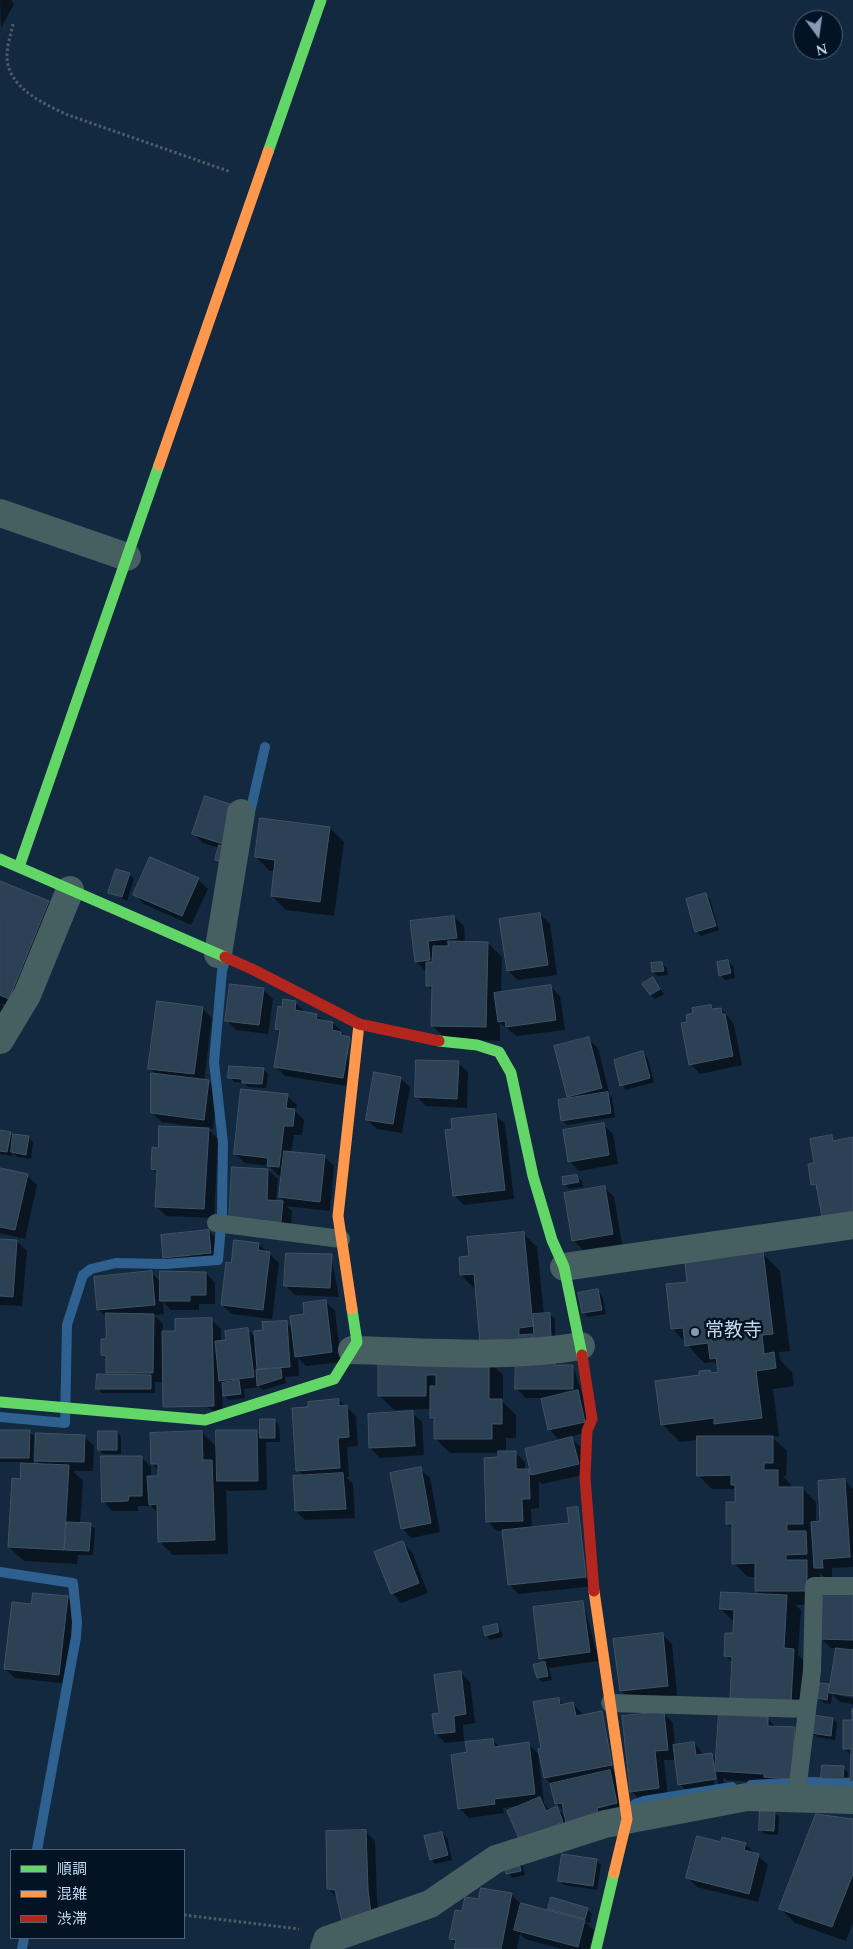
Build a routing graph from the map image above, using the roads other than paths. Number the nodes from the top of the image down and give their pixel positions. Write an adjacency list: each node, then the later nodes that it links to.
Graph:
1 (321, 0): 3 (street)
2 (0, 513): 3 (street)
3 (127, 557): 6 (street)
4 (241, 814): 8 (street)
5 (0, 859): 6 (street)
6 (19, 867): 7 (street)
7 (70, 890): 8 (street); 10 (street)
8 (218, 954): 9 (street)
9 (359, 1024): 13 (street); 14 (street)
10 (0, 1040)
11 (216, 1223): 13 (lane)
12 (853, 1225): 14 (street)
13 (341, 1239): 16 (street)
14 (564, 1266): 15 (street)
15 (580, 1346): 16 (street); 19 (street)
16 (352, 1350): 17 (street)
17 (0, 1402)
18 (853, 1586): 20 (lane)
19 (610, 1703): 20 (lane); 23 (street)
20 (808, 1709): 21 (lane)
21 (796, 1798): 22 (street); 23 (street)
22 (853, 1800)
23 (627, 1819): 24 (street); 25 (street)
24 (326, 1944)
25 (596, 1949)

